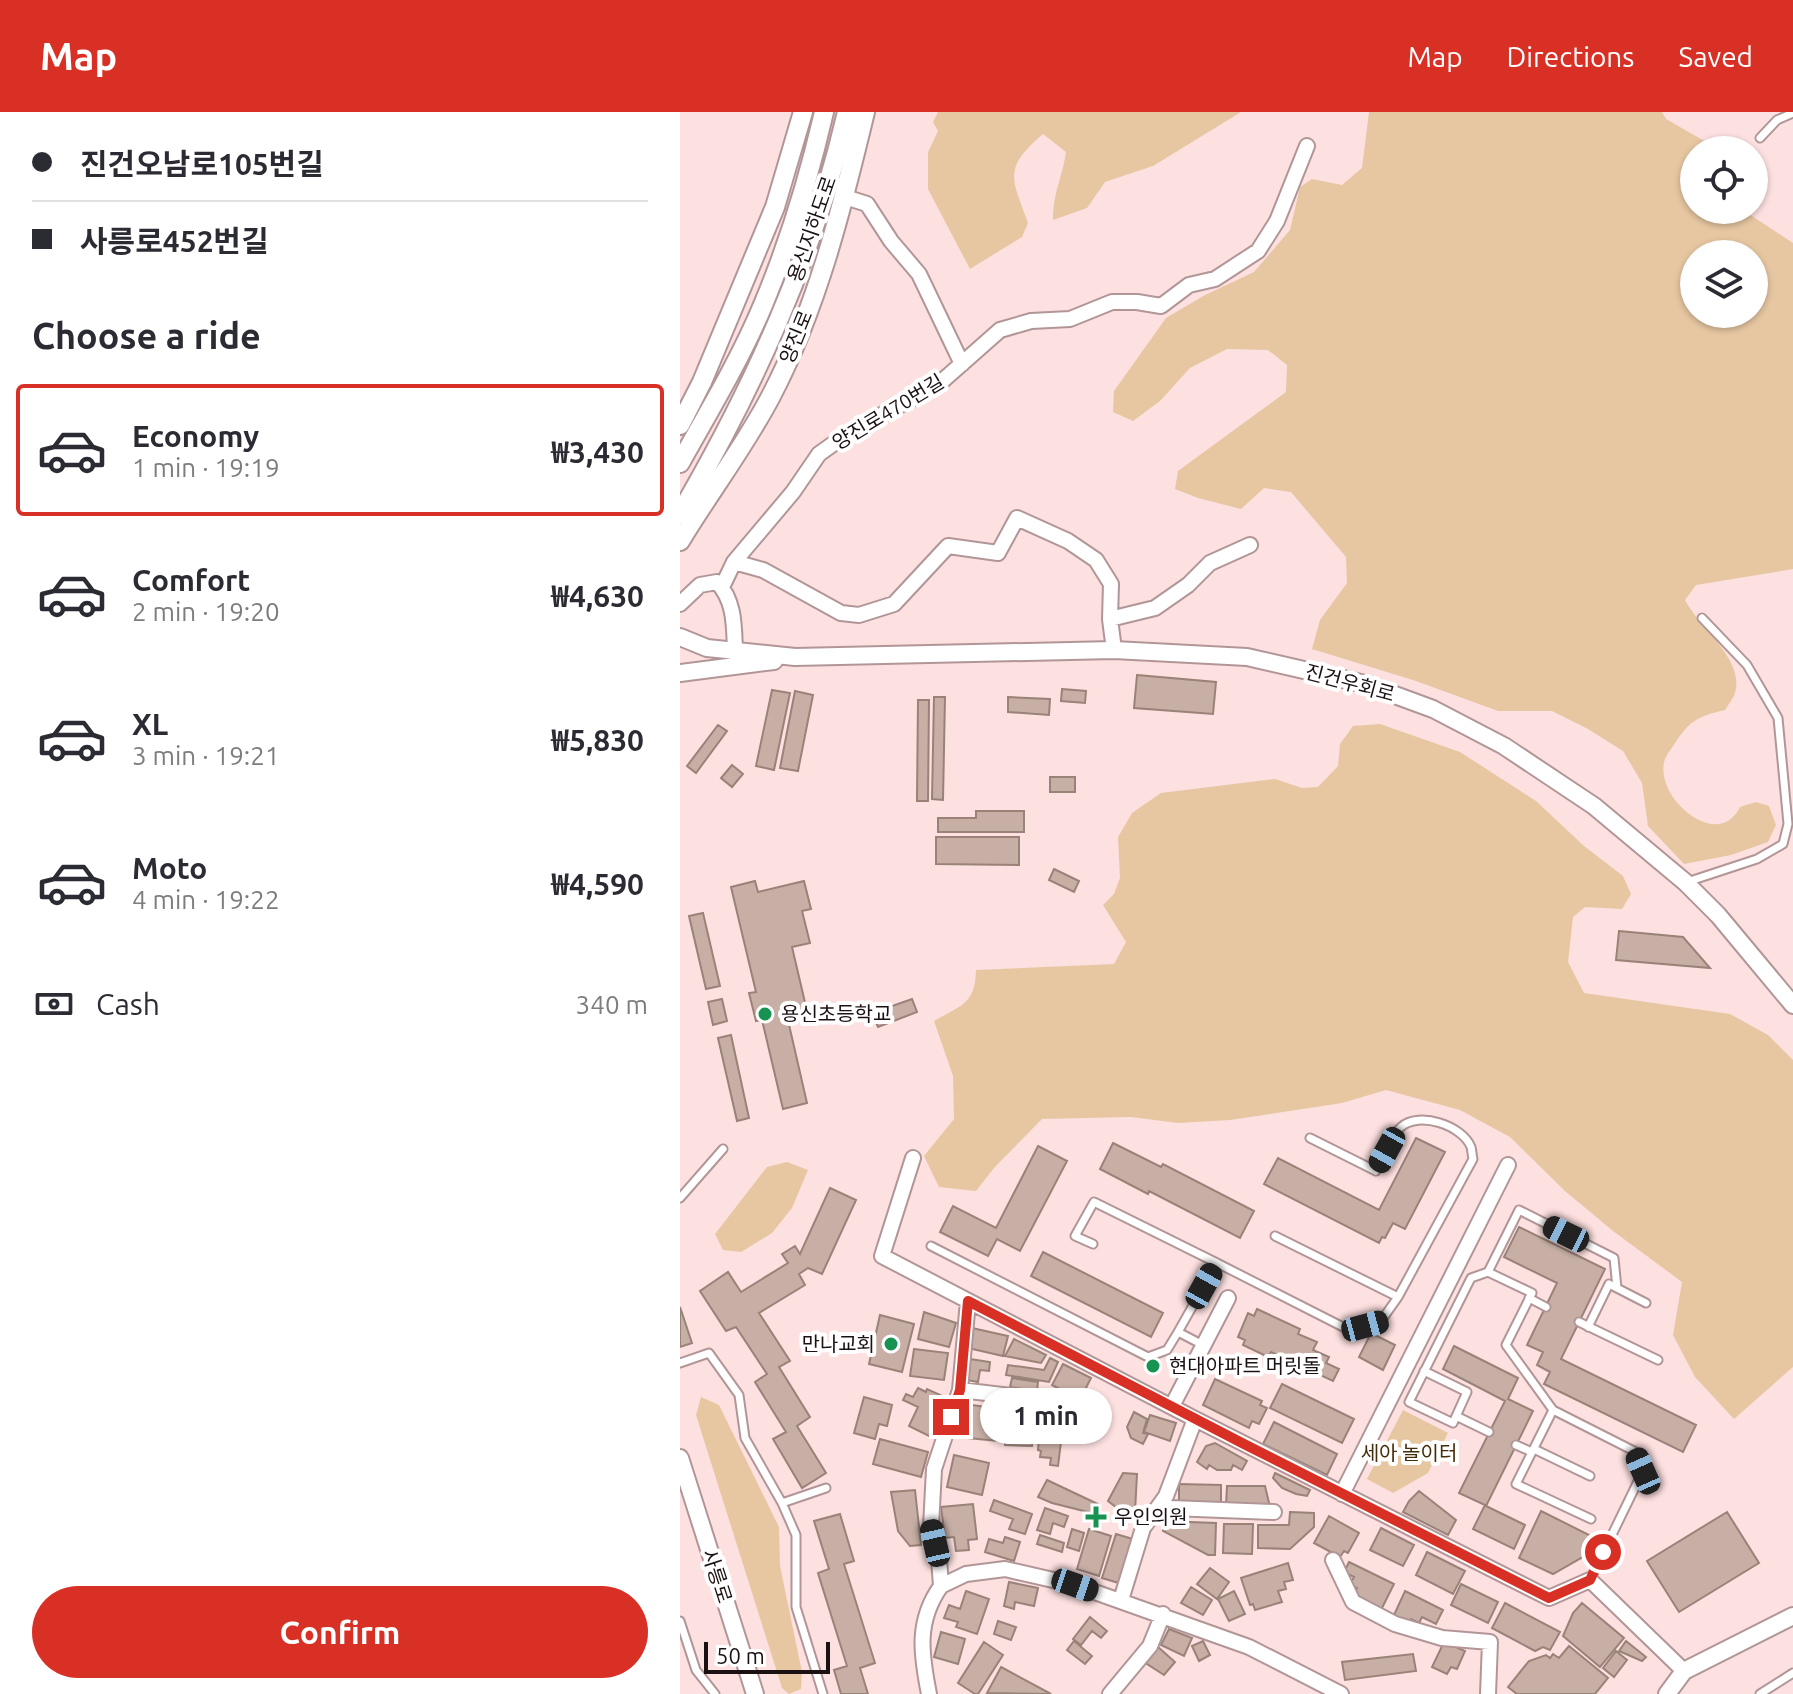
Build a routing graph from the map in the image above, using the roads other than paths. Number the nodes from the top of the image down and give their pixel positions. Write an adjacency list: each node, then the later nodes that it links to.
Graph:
1 (803, 112): 10 (main road)
2 (824, 112): 11 (main road, 용신지하도로)
3 (847, 112): 12 (main road, 용신지하도로)
4 (865, 112): 8 (main road, 양진로)
5 (1793, 113): 6 (lane)
6 (1762, 136)
7 (1307, 146): 9 (street, 양진로470번길)
8 (845, 197): 9 (street); 13 (main road, 양진로)
9 (962, 364): 15 (street, 양진로470번길)
10 (680, 425)
11 (680, 463)
12 (680, 514)
13 (680, 541)
14 (1250, 545): 19 (street)
15 (734, 562): 16 (street, 양진로470번길); 19 (street)
16 (722, 587): 17 (street); 22 (street)
17 (680, 604)
18 (1702, 618): 25 (lane)
19 (1110, 619): 21 (street)
20 (680, 637): 22 (street, 진건우회로)
21 (1114, 650): 23 (street, 진건우회로); 25 (street, 진건우회로)
22 (735, 651): 23 (street, 진건우회로)
23 (795, 657): 24 (street, 진건우회로)
24 (680, 673)
25 (1685, 882): 26 (street, 진건우회로)
26 (1793, 1005)
27 (1310, 1138): 38 (lane)
28 (723, 1149): 31 (lane)
29 (913, 1158): 41 (street)
30 (1508, 1165): 63 (street)
31 (680, 1198)
32 (1275, 1236): 38 (lane)
33 (1093, 1244): 35 (lane)
34 (931, 1246): 46 (lane)
35 (1217, 1263): 38 (lane); 46 (lane)
36 (1488, 1272): 37 (lane); 40 (lane); 50 (lane)
37 (1617, 1288): 42 (lane); 45 (lane)
38 (1398, 1297)
39 (1228, 1298): 47 (street)
40 (1529, 1298): 43 (lane); 53 (lane)
41 (968, 1301): 51 (street); 52 (street)
42 (1646, 1303)
43 (1546, 1307)
44 (1579, 1322): 45 (lane)
45 (1588, 1327): 48 (lane)
46 (1178, 1332): 47 (lane)
47 (1203, 1345): 52 (street)
48 (1658, 1360)
49 (680, 1363): 64 (lane)
50 (1424, 1371): 54 (lane); 54 (lane)
51 (960, 1390): 56 (street); 70 (street)
52 (1172, 1406): 55 (street)
53 (1553, 1410): 59 (lane); 69 (lane)
54 (1456, 1416): 57 (lane)
55 (1195, 1419): 63 (street); 65 (street)
56 (1091, 1420)
57 (1489, 1432)
58 (1516, 1445): 59 (lane)
59 (1533, 1450): 61 (lane); 67 (lane)
60 (680, 1458): 78 (street, 사릉로)
61 (1590, 1476)
62 (826, 1488): 64 (lane)
63 (1342, 1494): 69 (street)
64 (782, 1503): 79 (lane)
65 (1159, 1506): 66 (street); 71 (street)
66 (1274, 1512)
67 (1591, 1519)
68 (1333, 1560): 83 (street)
69 (1590, 1580): 75 (street)
70 (941, 1586): 71 (street); 80 (street)
71 (1121, 1600): 72 (street)
72 (1163, 1614): 81 (street); 82 (street)
73 (1793, 1616): 75 (street)
74 (680, 1621): 77 (lane)
75 (1684, 1671): 84 (street)
76 (1793, 1673): 85 (lane)
77 (715, 1694)
78 (755, 1694)
79 (823, 1694)
80 (929, 1694)
81 (1110, 1694)
82 (1341, 1694)
83 (1488, 1694)
84 (1667, 1694)
85 (1760, 1694)

